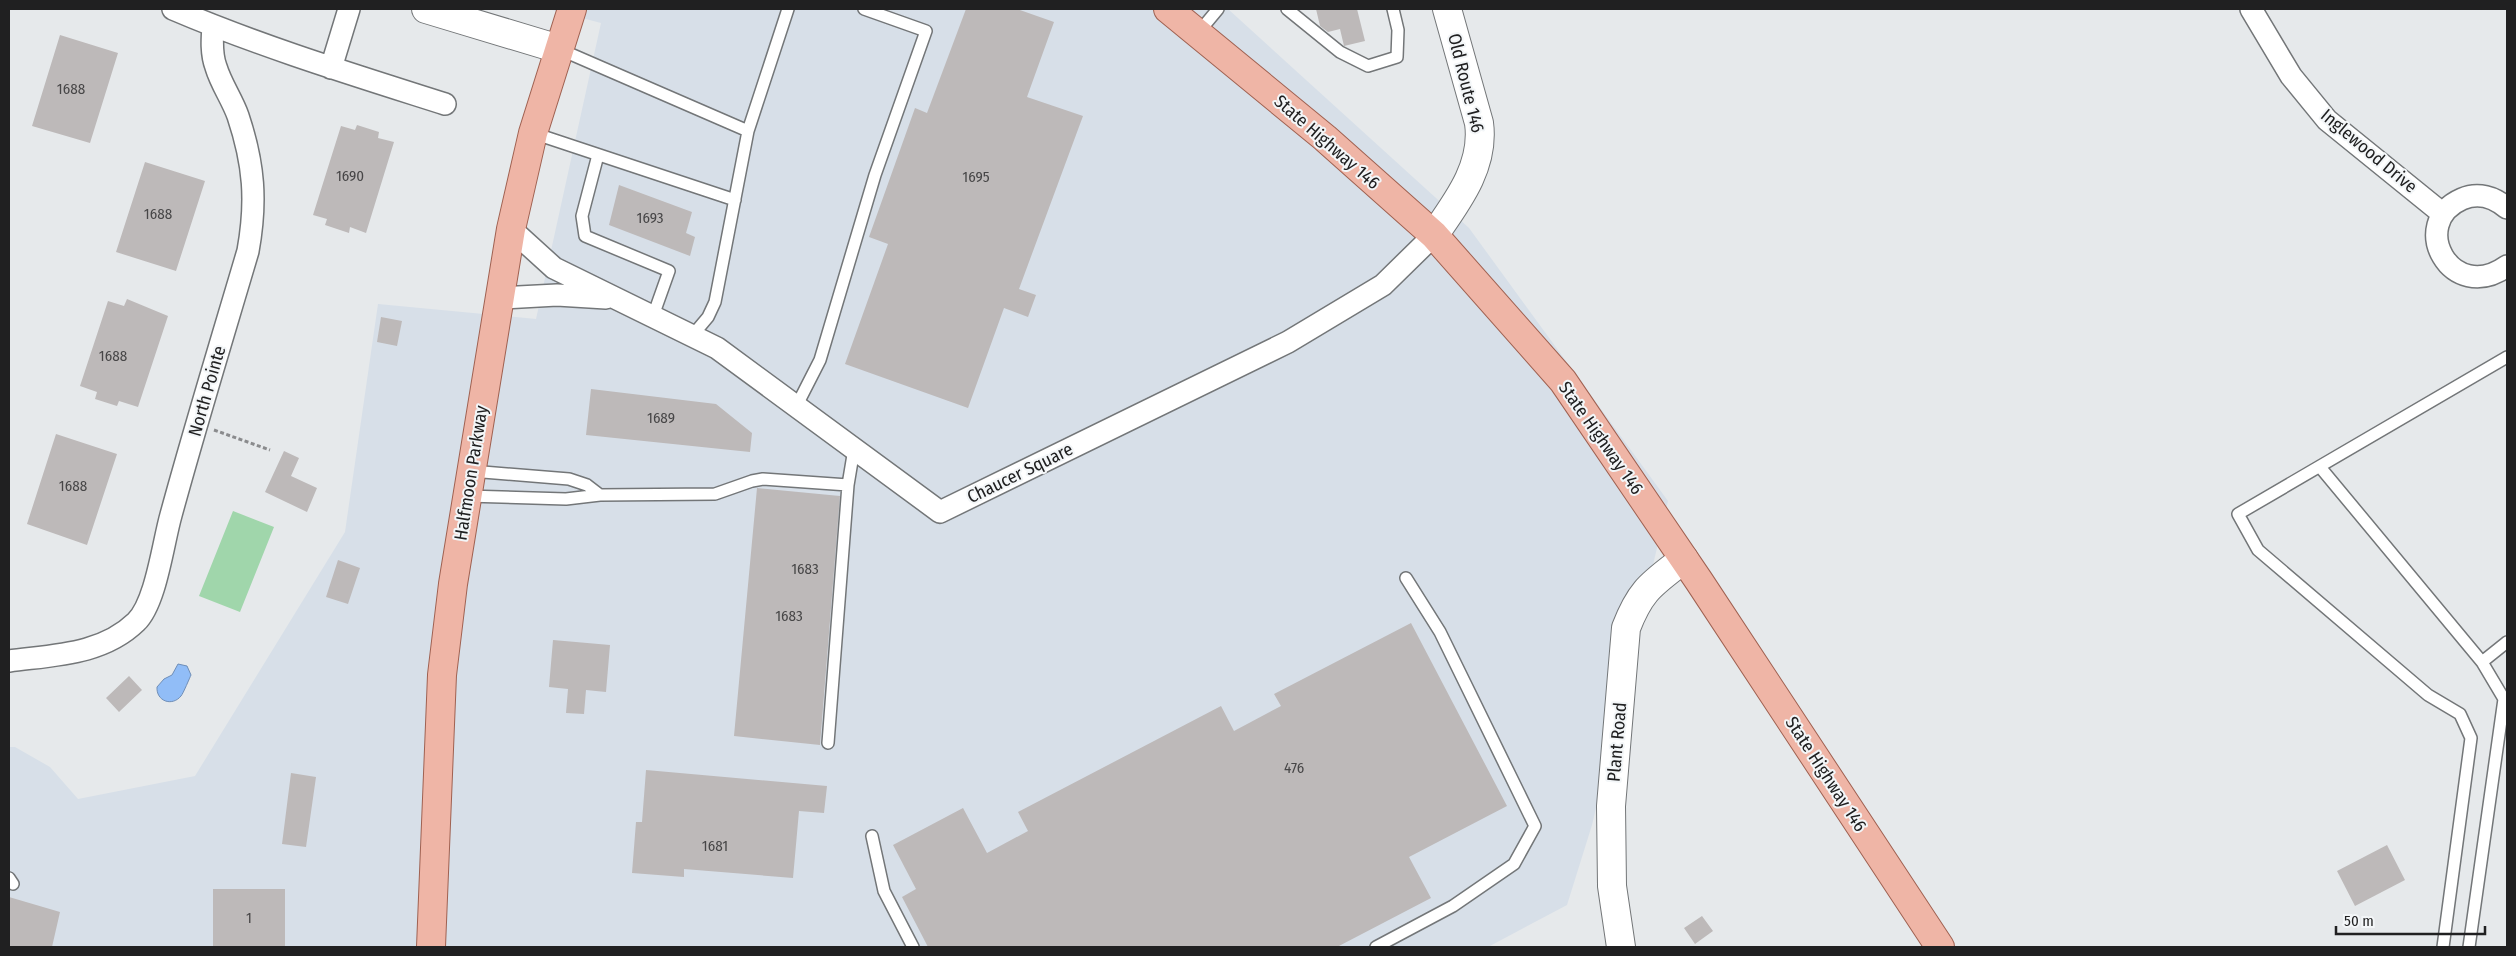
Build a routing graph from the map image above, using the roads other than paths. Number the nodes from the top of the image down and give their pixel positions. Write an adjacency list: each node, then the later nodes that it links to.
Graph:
1 (173, 9): 13 (street)
2 (349, 9): 16 (street)
3 (426, 9): 15 (street)
4 (572, 9): 15 (main road, Halfmoon Parkway)
5 (788, 9): 18 (lane)
6 (864, 9): 32 (lane)
7 (1168, 9): 14 (main road, State Highway 146)
8 (1218, 9): 14 (lane)
9 (1287, 9): 10 (lane)
10 (1393, 9)
11 (1447, 9): 25 (street, Old Route 146)
12 (2251, 9): 23 (street, Inglewood Drive)
13 (213, 26): 16 (street); 41 (street, North Pointe)
14 (1198, 33): 25 (main road, State Highway 146)
15 (559, 49): 18 (lane); 19 (main road, Halfmoon Parkway)
16 (331, 68): 17 (street)
17 (445, 104)
18 (748, 131): 21 (lane)
19 (533, 133): 20 (lane); 24 (main road, Halfmoon Parkway)
20 (598, 155): 21 (lane); 29 (lane)
21 (735, 200): 30 (lane)
22 (2507, 208): 23 (street)
23 (2443, 214): 26 (street)
24 (511, 229): 27 (main road, Halfmoon Parkway); 28 (street, Chaucer Square)
25 (1434, 235): 33 (street, Chaucer Square); 38 (main road, State Highway 146)
26 (2507, 266)
27 (500, 298): 28 (street, Chaucer Square); 35 (main road, Halfmoon Parkway)
28 (614, 299): 29 (street, Chaucer Square)
29 (653, 316): 30 (street, Chaucer Square)
30 (692, 336): 32 (street, Chaucer Square)
31 (2507, 357): 34 (lane)
32 (796, 407): 33 (street, Chaucer Square)
33 (854, 449): 36 (lane)
34 (2320, 467): 42 (lane); 50 (lane)
35 (469, 483): 37 (lane); 37 (lane); 45 (main road, Halfmoon Parkway)
36 (848, 486): 37 (lane); 43 (lane)
37 (600, 495)
38 (1684, 559): 48 (street, Plant Road); 49 (main road, State Highway 146)
39 (1406, 578): 47 (lane)
40 (2507, 642): 42 (lane)
41 (9, 661)
42 (2482, 662): 51 (lane)
43 (828, 742)
44 (872, 836): 46 (lane)
45 (431, 947)
46 (913, 947)
47 (1376, 947)
48 (1621, 947)
49 (1940, 947)
50 (2443, 947)
51 (2468, 947)

